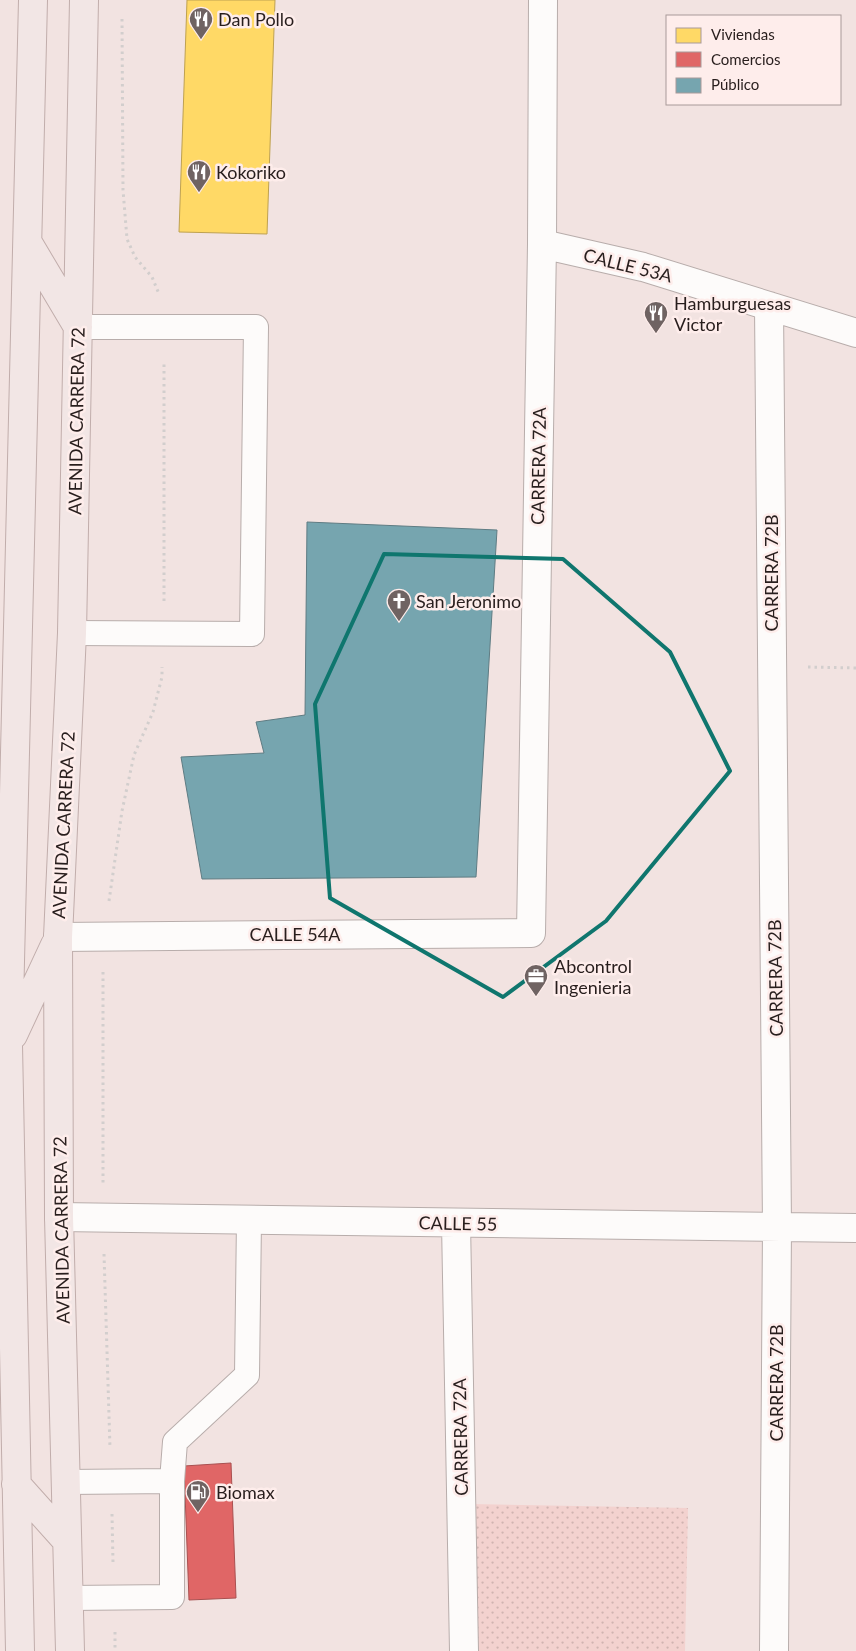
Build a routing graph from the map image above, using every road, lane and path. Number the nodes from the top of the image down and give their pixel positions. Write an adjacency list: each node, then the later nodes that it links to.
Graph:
1 (33, 0): 5 (highway)
2 (84, 0): 8 (highway, AVENIDA CARRERA 72)
3 (543, 0): 6 (street, CARRERA 72A)
4 (122, 10): 9 (path)
5 (28, 243): 8 (highway); 18 (highway)
6 (542, 244): 7 (street, CALLE 53A); 15 (street, CARRERA 72A)
7 (769, 306): 10 (street, CALLE 53A); 13 (street, CARRERA 72B)
8 (78, 327): 9 (lane); 11 (highway, AVENIDA CARRERA 72)
9 (164, 327): 12 (path); 12 (lane)
10 (856, 334)
11 (72, 632): 12 (lane); 17 (highway, AVENIDA CARRERA 72)
12 (164, 633): 16 (path)
13 (772, 666): 14 (path); 23 (street, CARRERA 72B)
14 (856, 668)
15 (531, 932): 16 (street, CALLE 54A)
16 (103, 936): 17 (street, CALLE 54A); 20 (path)
17 (58, 937): 18 (highway); 19 (highway, AVENIDA CARRERA 72)
18 (8, 1045): 28 (highway)
19 (59, 1217): 20 (street, CALLE 55); 26 (highway, AVENIDA CARRERA 72)
20 (103, 1218): 21 (street, CALLE 55); 27 (path)
21 (249, 1220): 22 (street, CALLE 55); 25 (lane)
22 (456, 1223): 23 (street, CALLE 55); 35 (street, CARRERA 72A)
23 (777, 1227): 24 (street, CALLE 55); 36 (street, CARRERA 72B)
24 (856, 1228)
25 (172, 1481): 27 (lane); 31 (lane)
26 (66, 1482): 27 (lane); 29 (highway, AVENIDA CARRERA 72)
27 (112, 1482): 31 (path)
28 (16, 1484): 29 (highway); 32 (highway)
29 (67, 1541): 30 (highway, AVENIDA CARRERA 72)
30 (69, 1598): 31 (lane); 33 (highway, AVENIDA CARRERA 72)
31 (114, 1598): 34 (path)
32 (20, 1651)
33 (70, 1651)
34 (115, 1651)
35 (464, 1651)
36 (774, 1651)

